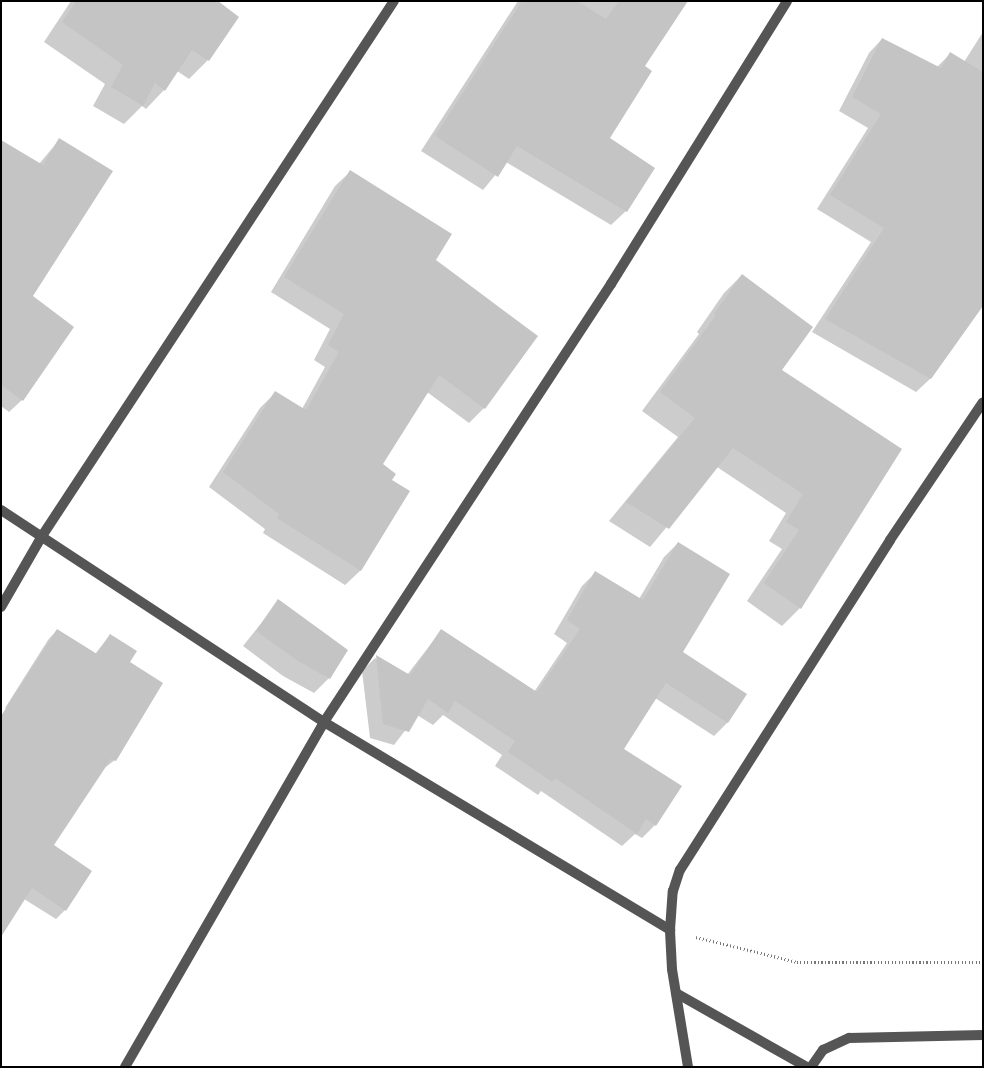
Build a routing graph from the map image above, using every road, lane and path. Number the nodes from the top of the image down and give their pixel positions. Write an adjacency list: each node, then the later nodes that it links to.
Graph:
1 (394, 1): 5 (street)
2 (787, 1): 7 (street)
3 (983, 402): 8 (street)
4 (1, 510): 5 (street)
5 (42, 536): 6 (street); 7 (street)
6 (1, 607)
7 (324, 722): 8 (street); 12 (street)
8 (670, 930): 9 (path); 10 (street)
9 (983, 962)
10 (676, 993): 13 (street); 14 (street)
11 (983, 1035): 14 (street)
12 (124, 1067)
13 (688, 1067)
14 (809, 1067)

